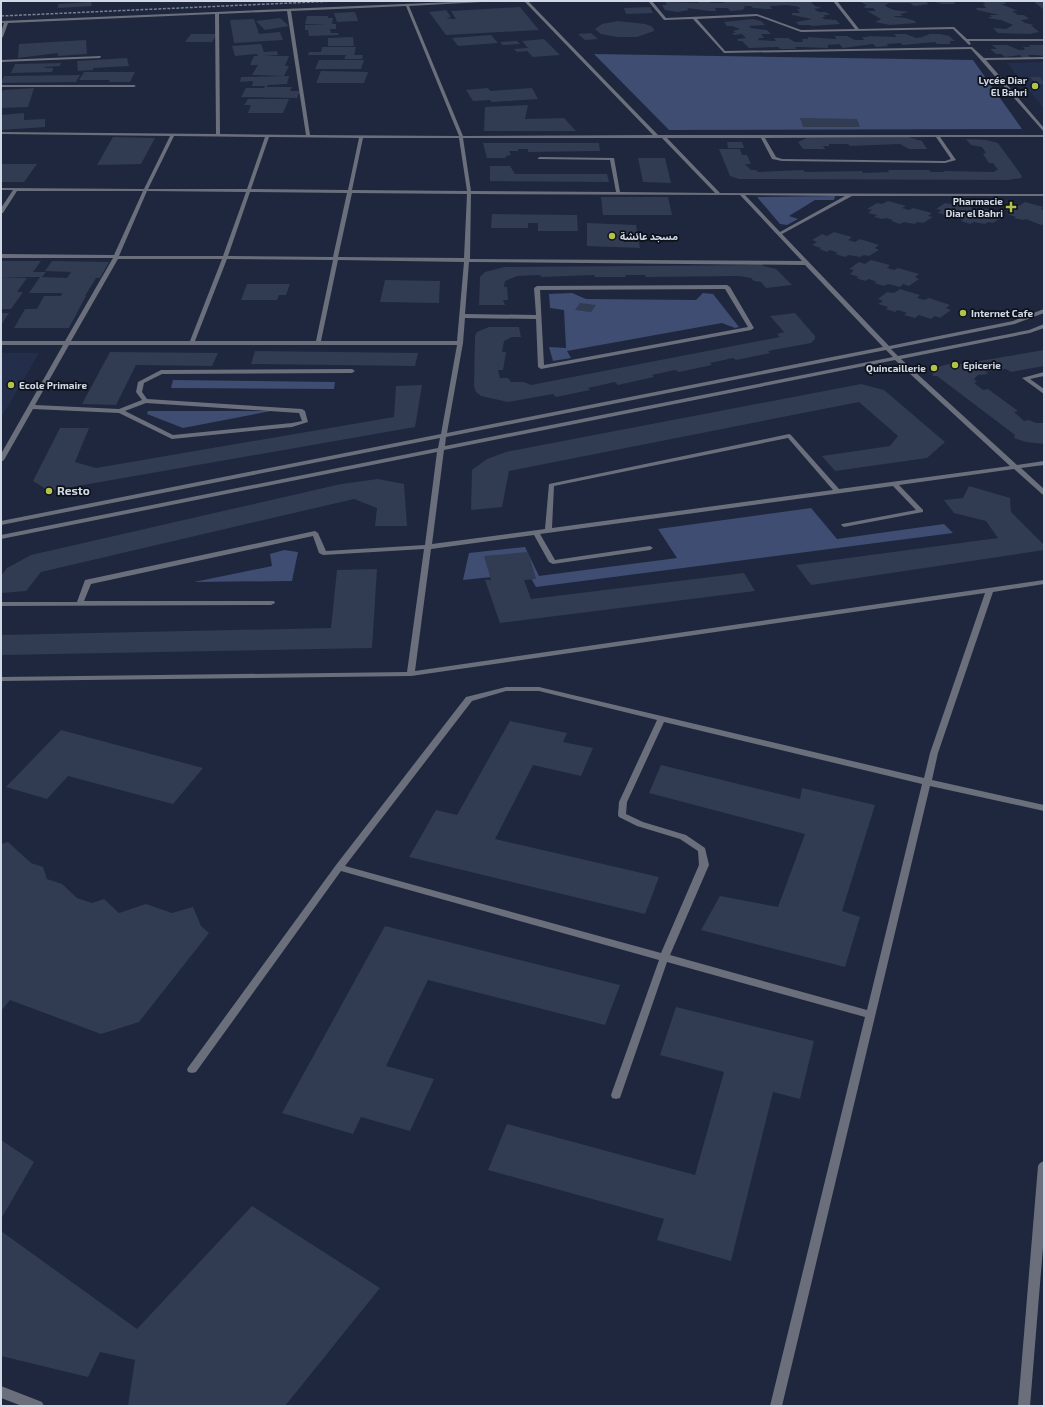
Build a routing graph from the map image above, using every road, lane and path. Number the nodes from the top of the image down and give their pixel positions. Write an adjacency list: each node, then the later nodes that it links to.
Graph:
1 (499, 1): 5 (street)
2 (526, 1): 29 (street)
3 (650, 1): 8 (street)
4 (834, 1): 11 (street)
5 (407, 6): 6 (street); 28 (street)
6 (288, 10): 7 (street); 27 (street)
7 (216, 13): 10 (street); 25 (street)
8 (694, 18): 11 (street); 15 (street)
9 (1, 22): 10 (street)
10 (6, 22): 12 (street)
11 (858, 30): 13 (street)
12 (1, 37)
13 (966, 40): 14 (street); 15 (street)
14 (1044, 40)
15 (972, 48): 17 (street)
16 (100, 57): 19 (street)
17 (984, 58): 18 (street); 22 (street)
18 (1044, 58)
19 (1, 61)
20 (1, 86): 21 (street)
21 (134, 86)
22 (1044, 131)
23 (1, 133): 24 (street)
24 (173, 134): 25 (street); 38 (street)
25 (218, 134): 26 (street)
26 (268, 135): 27 (street); 39 (street)
27 (308, 136): 33 (street)
28 (461, 136): 29 (street); 33 (street); 41 (street)
29 (656, 136): 30 (street)
30 (663, 136): 31 (street); 43 (street)
31 (762, 136): 32 (street); 32 (street)
32 (937, 136): 34 (street)
33 (361, 137): 40 (street)
34 (1044, 138)
35 (540, 158): 42 (street)
36 (1, 189): 37 (street)
37 (16, 189): 38 (street); 47 (street)
38 (145, 191): 39 (street); 50 (street)
39 (249, 191): 40 (street); 51 (street)
40 (349, 191): 41 (street); 52 (street)
41 (469, 192): 42 (street); 53 (street)
42 (618, 192): 43 (street)
43 (719, 194): 44 (street)
44 (741, 194): 45 (street); 48 (street)
45 (852, 194): 46 (street); 48 (street)
46 (1044, 195)
47 (1, 212)
48 (779, 234): 54 (street)
49 (1, 256): 50 (street)
50 (116, 257): 51 (street); 60 (street)
51 (226, 258): 52 (street); 61 (street)
52 (335, 258): 53 (street); 62 (street)
53 (467, 259): 54 (street); 56 (street)
54 (807, 263): 64 (street)
55 (1044, 311): 64 (street)
56 (462, 316): 57 (street); 63 (street)
57 (538, 317): 57 (street)
58 (1044, 326): 65 (street)
59 (1, 343): 60 (street)
60 (67, 343): 61 (street); 70 (street)
61 (192, 343): 62 (street)
62 (318, 343): 63 (street)
63 (460, 343): 72 (street)
64 (886, 347): 65 (street); 72 (street)
65 (897, 358): 73 (street); 76 (street)
66 (352, 371): 69 (street)
67 (1044, 374): 68 (street)
68 (1044, 392)
69 (145, 401): 71 (street); 71 (street)
70 (31, 407): 71 (street); 74 (street)
71 (120, 411)
72 (443, 434): 73 (street); 80 (street)
73 (441, 449): 84 (street); 85 (street)
74 (1, 460)
75 (1044, 463): 76 (street)
76 (1016, 468): 77 (street); 79 (street)
77 (895, 484): 78 (street); 81 (street)
78 (838, 492): 82 (street); 82 (street)
79 (1044, 493)
80 (1, 523)
81 (844, 525)
82 (548, 531): 83 (street)
83 (536, 532): 85 (street); 86 (street)
84 (1, 537)
85 (428, 547): 89 (street); 92 (street)
86 (650, 548)
87 (1044, 582): 88 (street)
88 (990, 590): 92 (street); 95 (street)
89 (80, 603): 90 (street); 91 (street)
90 (271, 603)
91 (1, 604)
92 (411, 674): 93 (street)
93 (1, 679)
94 (662, 718): 95 (street); 97 (street); 98 (street)
95 (927, 782): 96 (street); 99 (street)
96 (1044, 808)
97 (339, 867): 98 (street); 100 (street)
98 (664, 958): 99 (street); 101 (street)
99 (871, 1015): 105 (street)
100 (192, 1069)
101 (616, 1095)
102 (1044, 1166): 106 (street)
103 (1, 1392): 104 (street)
104 (38, 1406)
105 (776, 1406)
106 (1024, 1406)

